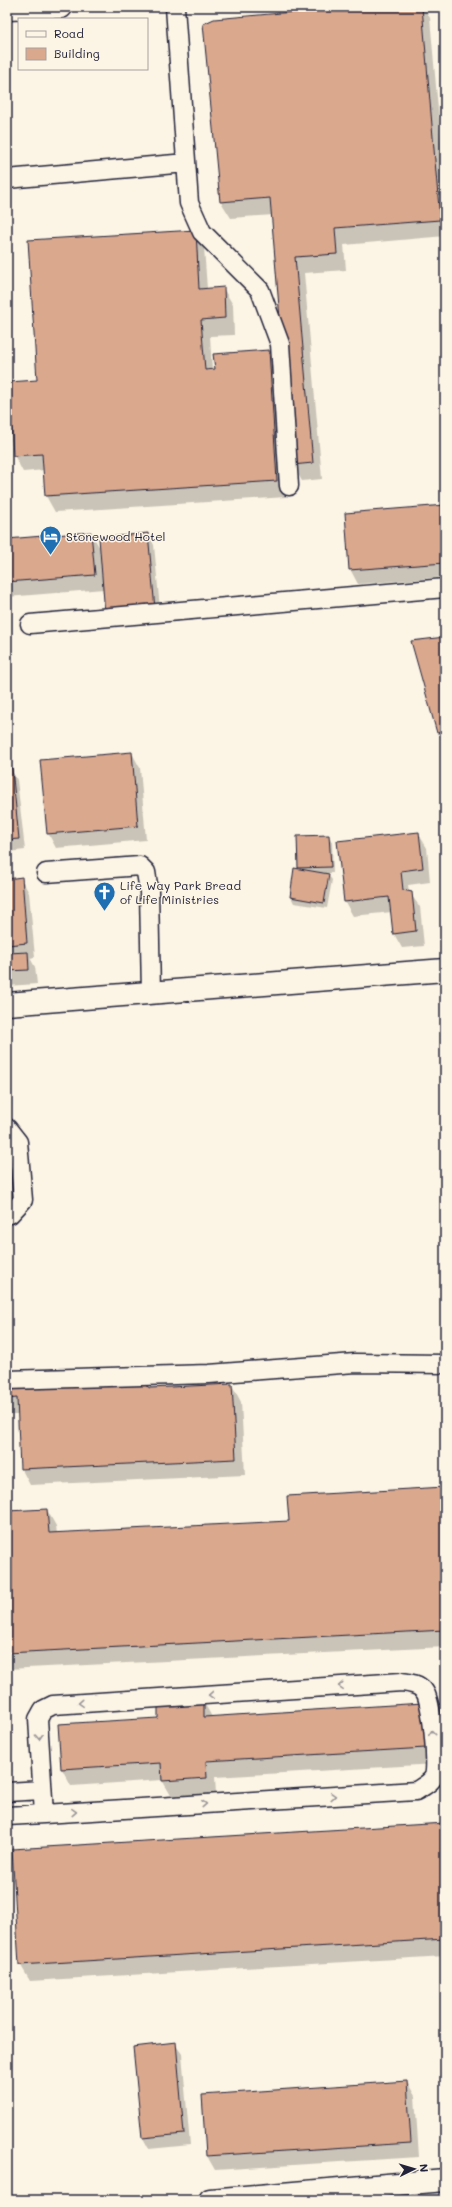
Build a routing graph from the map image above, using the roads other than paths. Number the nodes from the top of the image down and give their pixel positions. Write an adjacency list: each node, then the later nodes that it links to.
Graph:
1 (61, 7): 3 (street)
2 (175, 7): 4 (lane)
3 (7, 9)
4 (186, 163): 5 (lane); 6 (lane)
5 (7, 179)
6 (288, 486)
7 (445, 588): 8 (lane)
8 (30, 624)
9 (46, 873): 11 (lane)
10 (445, 970): 11 (street)
11 (151, 993): 12 (street)
12 (7, 1004)
13 (7, 1128): 14 (lane)
14 (7, 1214)
15 (445, 1364): 16 (lane)
16 (7, 1380)
17 (42, 1790): 18 (lane); 19 (lane); 19 (lane, one-way to 17)
18 (7, 1792)
19 (44, 1814): 20 (lane)
20 (7, 1816)
21 (445, 2180): 22 (street)
22 (408, 2191): 23 (street)
23 (210, 2200)

